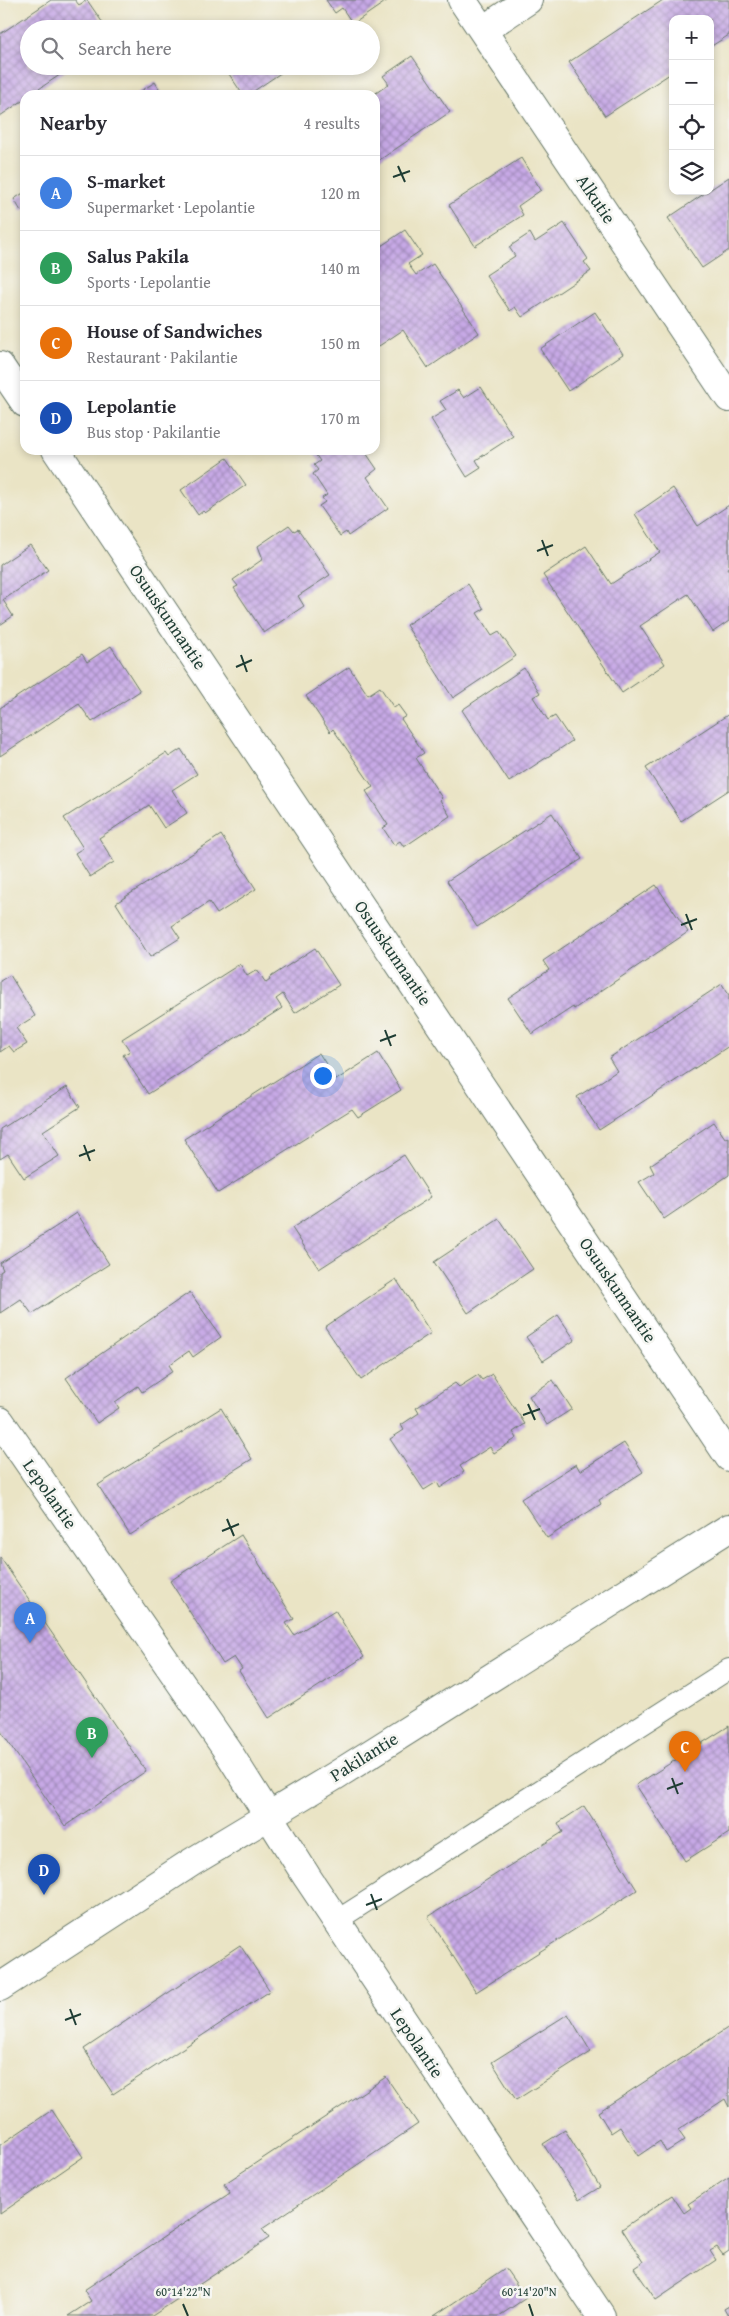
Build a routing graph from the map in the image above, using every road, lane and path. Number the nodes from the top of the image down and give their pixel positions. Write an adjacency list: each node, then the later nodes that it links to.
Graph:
1 (462, 0): 3 (street, Alkutie)
2 (528, 0): 3 (street)
3 (483, 30): 6 (street, Alkutie)
4 (0, 366): 5 (street)
5 (20, 396)
6 (729, 398)
7 (59, 455): 9 (street, Osuuskunnantie)
8 (0, 1421): 12 (street, Lepolantie)
9 (729, 1457)
10 (729, 1528): 12 (street, Pakilantie)
11 (729, 1669): 13 (lane)
12 (268, 1816): 13 (street, Lepolantie); 14 (street, Pakilantie)
13 (336, 1921): 15 (street, Lepolantie)
14 (0, 1987)
15 (601, 2316)

